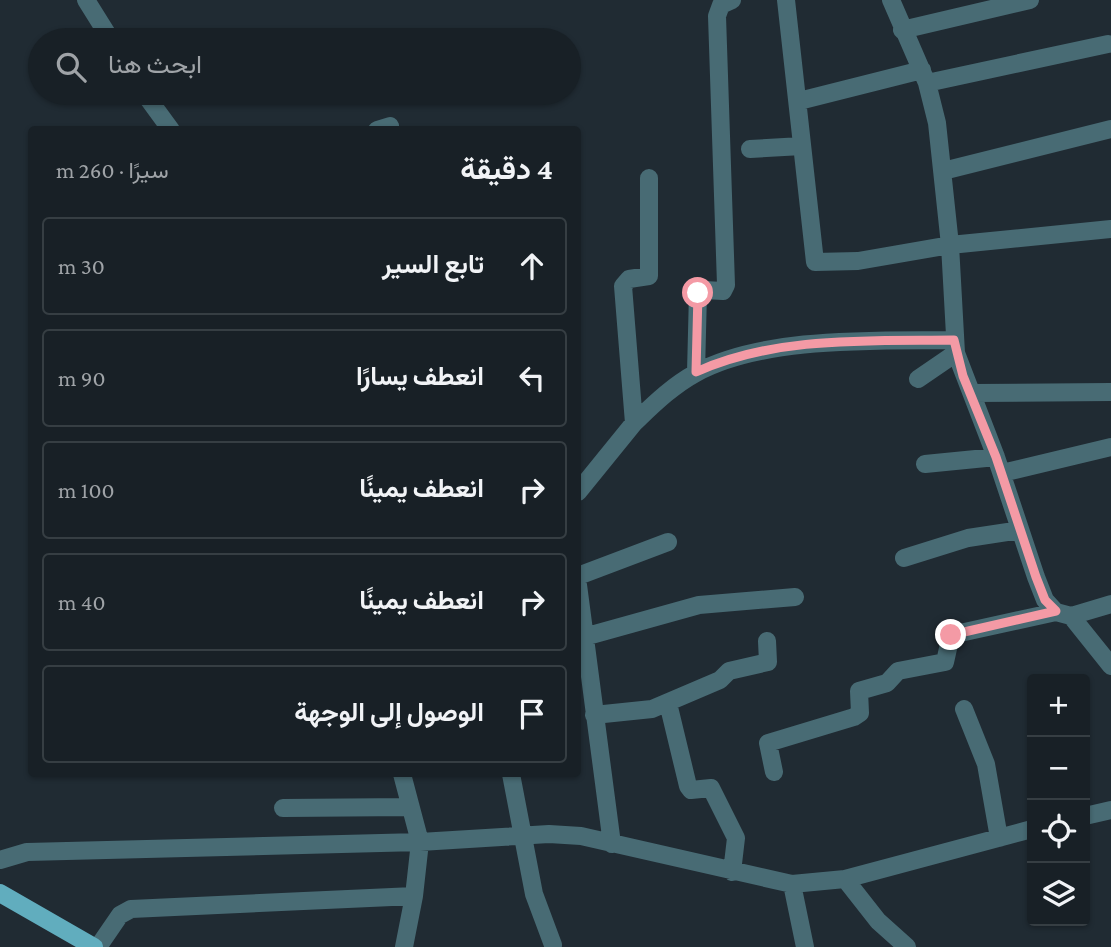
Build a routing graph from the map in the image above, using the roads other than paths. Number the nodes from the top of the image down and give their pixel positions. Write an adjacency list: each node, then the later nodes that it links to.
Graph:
1 (86, 0): 6 (street)
2 (732, 0): 21 (street)
3 (786, 0): 10 (street)
4 (891, 0): 7 (street)
5 (1030, 0): 7 (street)
6 (104, 28)
7 (902, 30): 9 (street)
8 (1108, 44): 9 (street)
9 (925, 77): 10 (street); 16 (street)
10 (799, 101): 14 (street)
11 (153, 105): 12 (street)
12 (168, 126)
13 (1111, 128): 16 (street)
14 (802, 146): 15 (street); 19 (street)
15 (750, 149)
16 (943, 171): 19 (street)
17 (649, 178): 25 (street)
18 (1111, 229): 19 (street)
19 (950, 244): 20 (street)
20 (955, 346): 21 (street); 22 (street); 24 (street)
21 (696, 372): 25 (street)
22 (918, 379)
23 (1111, 392): 24 (street)
24 (972, 393): 28 (street)
25 (634, 423): 29 (street)
26 (1111, 447): 28 (street)
27 (925, 464): 28 (street)
28 (999, 465): 30 (street)
29 (581, 488)
30 (1020, 530): 32 (street); 36 (street)
31 (668, 542): 33 (street)
32 (904, 558)
33 (581, 575)
34 (795, 597): 38 (street)
35 (1111, 604): 36 (street)
36 (1064, 614): 40 (street); 45 (street)
37 (581, 618): 38 (street)
38 (584, 637): 41 (street)
39 (767, 641): 42 (street)
40 (1111, 666)
41 (584, 691): 44 (street)
42 (668, 703): 44 (street); 58 (street)
43 (964, 709): 54 (street)
44 (594, 715): 56 (street)
45 (774, 772)
46 (403, 777): 48 (street)
47 (512, 777): 53 (street)
48 (411, 807): 49 (street); 55 (street)
49 (282, 808)
50 (1111, 810): 51 (street)
51 (1090, 815)
52 (1027, 830): 54 (street)
53 (523, 836): 55 (street); 56 (street); 63 (street)
54 (999, 838): 59 (street)
55 (420, 842): 57 (street); 62 (street)
56 (612, 844): 58 (street)
57 (0, 860)
58 (732, 872): 60 (street)
59 (845, 879): 60 (street); 64 (street)
60 (792, 884): 67 (street)
61 (0, 893): 65 (main road)
62 (414, 896): 65 (street); 66 (street)
63 (553, 945)
64 (901, 945)
65 (96, 947)
66 (404, 947)
67 (805, 947)

